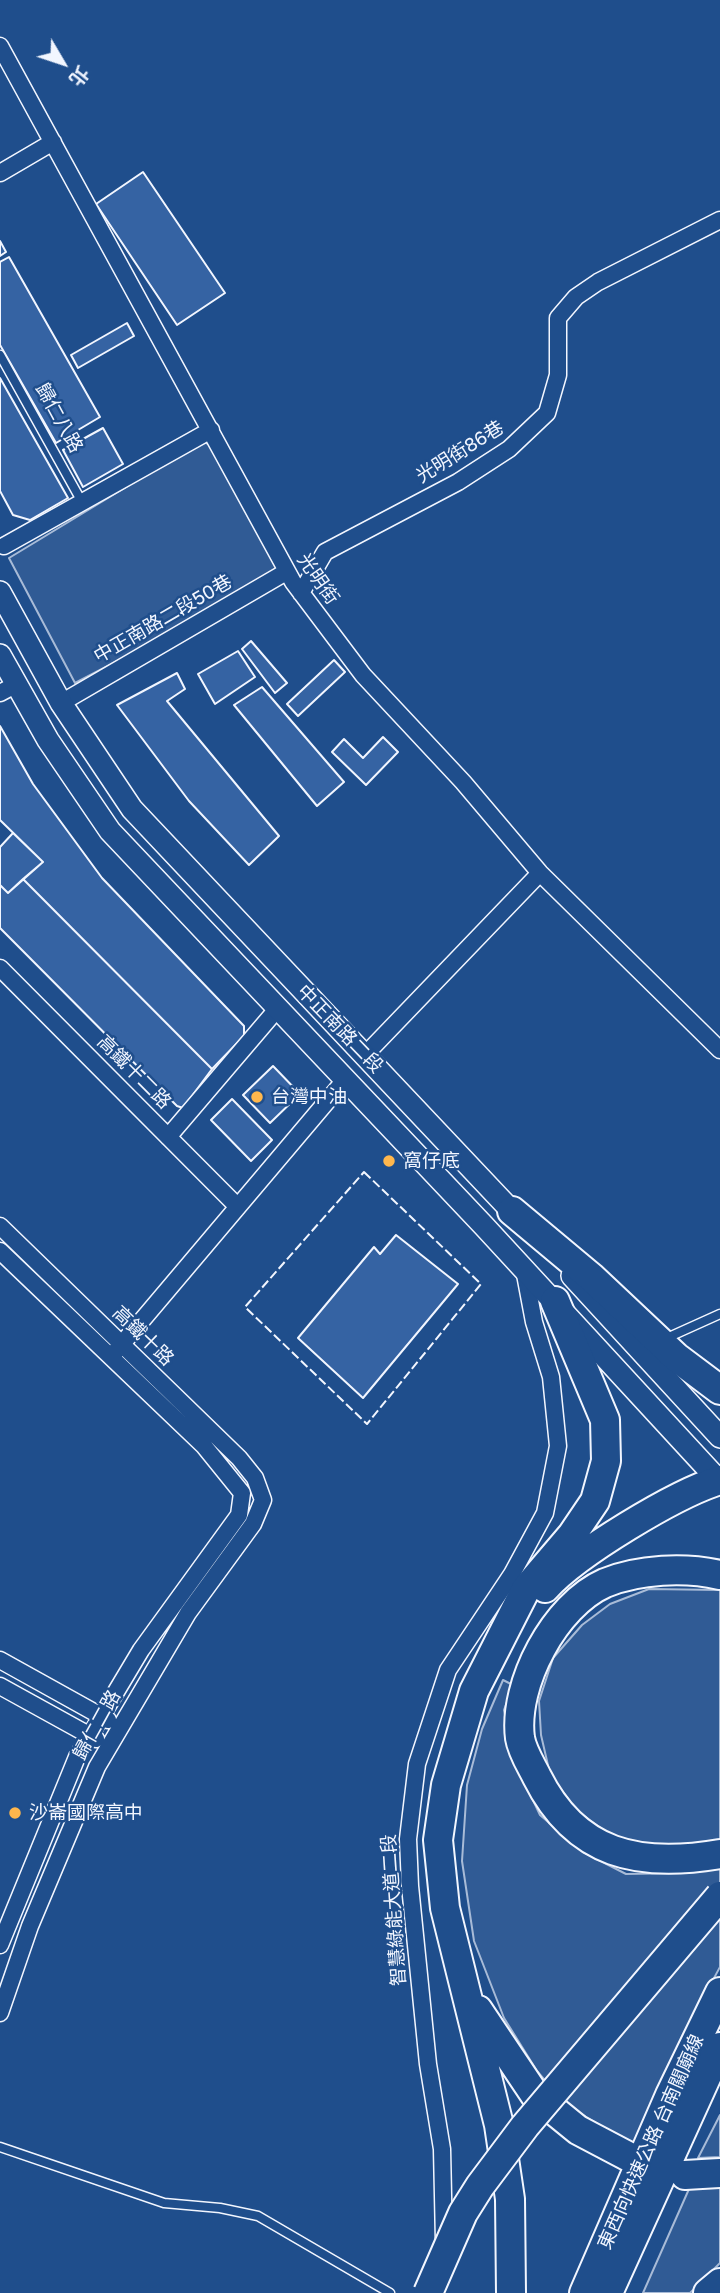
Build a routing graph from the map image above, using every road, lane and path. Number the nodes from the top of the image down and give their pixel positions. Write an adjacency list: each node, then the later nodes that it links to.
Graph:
1 (0, 46): 2 (street, 光明街)
2 (53, 142): 3 (street); 6 (street, 光明街)
3 (0, 173)
4 (720, 220): 11 (street, 光明街86巷)
5 (0, 355): 7 (lane, 歸仁八路)
6 (212, 430): 7 (street); 9 (street, 光明街)
7 (82, 502): 8 (street)
8 (1, 549)
9 (286, 572): 11 (street, 光明街); 14 (street, 中正南路二段50巷)
10 (0, 592): 14 (street, 中正南路二段)
11 (301, 593): 15 (street, 光明街)
12 (0, 655): 13 (street, 中正南路二段)
13 (8, 689): 17 (street, 中正南路二段)
14 (61, 703): 19 (street, 中正南路二段)
15 (540, 873): 18 (street, 光明街); 19 (street)
16 (0, 968): 21 (street, 高鐵十二路)
17 (278, 1009): 20 (street, 中正南路二段); 21 (street)
18 (720, 1050)
19 (365, 1055): 23 (street, 中正南路二段)
20 (345, 1080): 22 (street); 26 (street, 中正南路二段)
21 (168, 1137): 22 (street, 高鐵十二路)
22 (237, 1206): 31 (street)
23 (512, 1211): 29 (highway); 35 (street, 中正南路二段)
24 (0, 1226): 31 (street, 高鐵十路)
25 (0, 1251): 32 (street, 高鐵十路)
26 (523, 1268): 27 (street, 中正南路二段); 61 (street, 智慧綠能大道二段)
27 (555, 1301): 38 (street, 中正南路二段); 40 (highway)
28 (720, 1314): 30 (lane)
29 (639, 1321): 30 (street); 34 (highway)
30 (669, 1337): 33 (street)
31 (122, 1345): 32 (street); 37 (street, 高鐵十路)
32 (110, 1357): 36 (street, 高鐵十路)
33 (720, 1375)
34 (720, 1390)
35 (720, 1437)
36 (228, 1474): 43 (street, 歸仁二路)
37 (255, 1478): 44 (street, 歸仁二路)
38 (719, 1481): 40 (highway)
39 (720, 1575): 47 (highway)
40 (508, 1629): 50 (highway)
41 (0, 1660): 43 (street)
42 (0, 1686): 45 (street)
43 (101, 1715): 44 (street); 45 (street, 歸仁二路)
44 (118, 1727): 46 (street, 歸仁二路)
45 (89, 1736): 46 (street); 49 (street, 歸仁二路)
46 (109, 1744): 52 (street, 歸仁二路)
47 (720, 1854)
48 (720, 1896): 60 (highway, bridge)
49 (0, 1945)
50 (462, 1983): 55 (highway); 62 (highway)
51 (720, 1992): 63 (highway, 東西向快速公路 台南關廟線)
52 (0, 2013)
53 (720, 2047): 64 (highway, 東西向快速公路 台南關廟線)
54 (0, 2147): 59 (lane)
55 (635, 2160)
56 (720, 2173): 57 (highway)
57 (685, 2175)
58 (720, 2283): 65 (highway)
59 (390, 2293)
60 (428, 2293)
61 (446, 2293)
62 (511, 2293)
63 (584, 2293)
64 (608, 2293)
65 (708, 2293)

